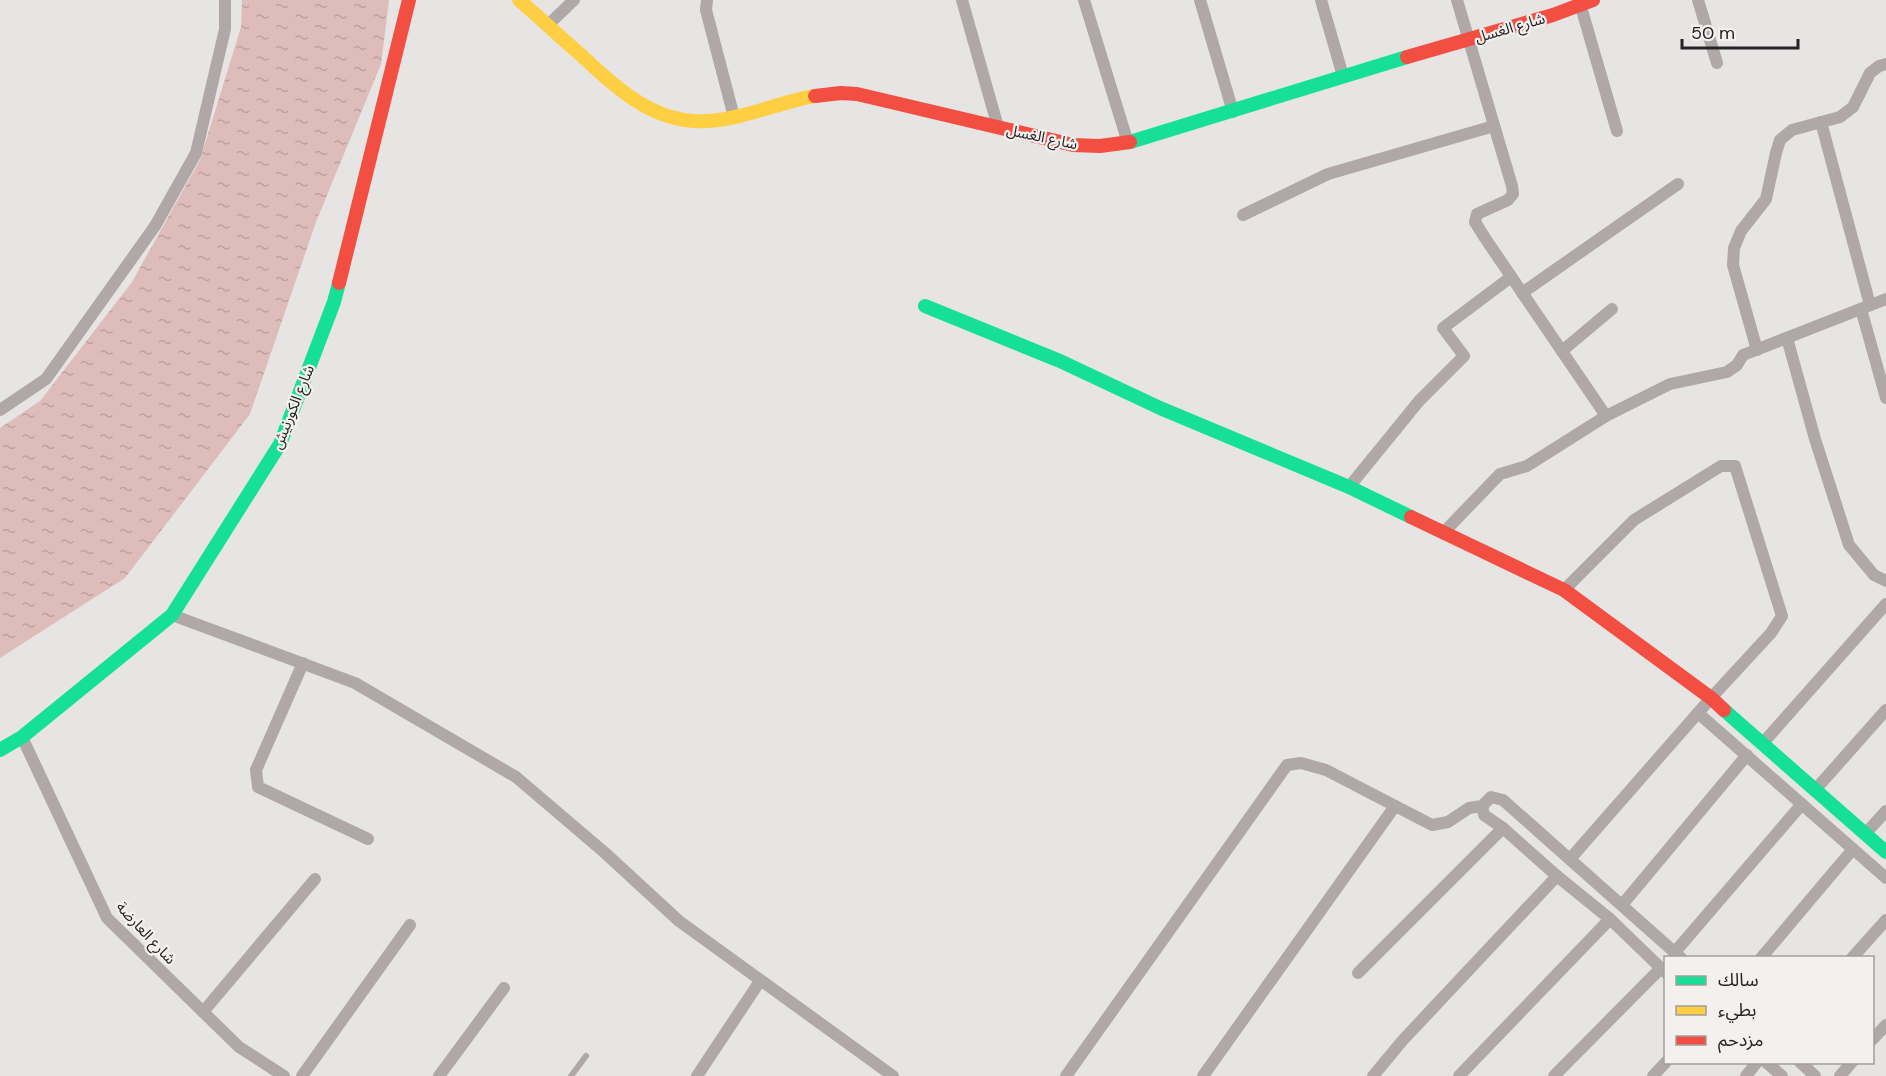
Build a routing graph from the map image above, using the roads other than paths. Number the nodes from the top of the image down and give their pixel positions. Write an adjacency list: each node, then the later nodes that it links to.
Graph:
1 (225, 0): 37 (street)
2 (409, 0): 44 (street, شارع الكورنيش)
3 (519, 0): 13 (street, شارع الغسل)
4 (574, 0): 13 (street)
5 (707, 0): 19 (street)
6 (962, 0): 22 (street)
7 (1084, 0): 24 (street)
8 (1200, 0): 18 (street)
9 (1321, 0): 17 (street)
10 (1457, 0): 14 (street)
11 (1698, 0): 15 (street)
12 (1584, 2): 14 (street, شارع الغسل); 23 (street)
13 (548, 26): 19 (street, شارع الغسل)
14 (1468, 40): 17 (street, شارع الغسل); 21 (street)
15 (1717, 63)
16 (1886, 64): 20 (street)
17 (1343, 76): 18 (street, شارع الغسل)
18 (1233, 112): 24 (street, شارع الغسل)
19 (734, 117): 22 (street, شارع الغسل)
20 (1821, 122): 31 (street); 34 (street)
21 (1494, 126): 26 (street); 27 (street)
22 (998, 127): 24 (street, شارع الغسل)
23 (1617, 131)
24 (1128, 143)
25 (1678, 184): 28 (street)
26 (1243, 215)
27 (1511, 277): 28 (street); 39 (street)
28 (1522, 293): 35 (street)
29 (1886, 299): 31 (street)
30 (925, 306): 39 (street)
31 (1865, 307): 33 (street); 36 (street)
32 (1612, 309): 35 (street)
33 (1787, 338): 34 (street); 41 (street)
34 (1757, 350): 38 (street)
35 (1562, 351): 38 (street)
36 (1886, 398)
37 (0, 410)
38 (1606, 416): 40 (street)
39 (1349, 487): 40 (street)
40 (1444, 532): 42 (street)
41 (1886, 581)
42 (1564, 590): 46 (street); 46 (street)
43 (1886, 604): 50 (street)
44 (172, 615): 45 (street); 49 (street, شارع الكورنيش)
45 (303, 663): 60 (street); 76 (street)
46 (1711, 698): 48 (street); 50 (street)
47 (1886, 710): 53 (street)
48 (1698, 713): 52 (street); 63 (street)
49 (22, 737): 51 (street, شارع الكورنيش); 78 (street, شارع العارضة)
50 (1762, 744): 53 (street)
51 (0, 750)
52 (1747, 755): 54 (street); 67 (street)
53 (1815, 790): 59 (street)
54 (1802, 804): 61 (street); 71 (street)
55 (1395, 806): 56 (street); 93 (street); 94 (street)
56 (1482, 806): 58 (street); 63 (street)
57 (1886, 810): 59 (street)
58 (1503, 828): 64 (street); 75 (street)
59 (1865, 834): 62 (street)
60 (368, 839)
61 (1853, 849): 65 (street); 72 (street)
62 (1886, 852)
63 (1570, 859): 67 (street)
64 (1557, 876): 68 (street); 95 (street)
65 (1886, 878)
66 (315, 879): 78 (street)
67 (1622, 905): 71 (street)
68 (1610, 919): 74 (street); 96 (street)
69 (1886, 920): 73 (street)
70 (410, 925): 88 (street)
71 (1678, 955)
72 (1762, 956)
73 (1853, 956)
74 (1663, 970): 97 (street)
75 (1358, 972)
76 (760, 981): 91 (street); 92 (street)
77 (504, 988): 89 (street)
78 (203, 1012): 87 (street, شارع العارضة)
79 (1886, 1025): 80 (street)
80 (1874, 1038)
81 (586, 1056): 90 (lane)
82 (1664, 1063): 98 (street)
83 (1755, 1064): 99 (street)
84 (1768, 1064): 100 (street)
85 (1802, 1064): 101 (street)
86 (1850, 1064): 102 (street)
87 (284, 1076)
88 (302, 1076)
89 (439, 1076)
90 (571, 1076)
91 (697, 1076)
92 (893, 1076)
93 (1066, 1076)
94 (1203, 1076)
95 (1373, 1076)
96 (1459, 1076)
97 (1554, 1076)
98 (1653, 1076)
99 (1746, 1076)
100 (1782, 1076)
101 (1815, 1076)
102 (1840, 1076)

